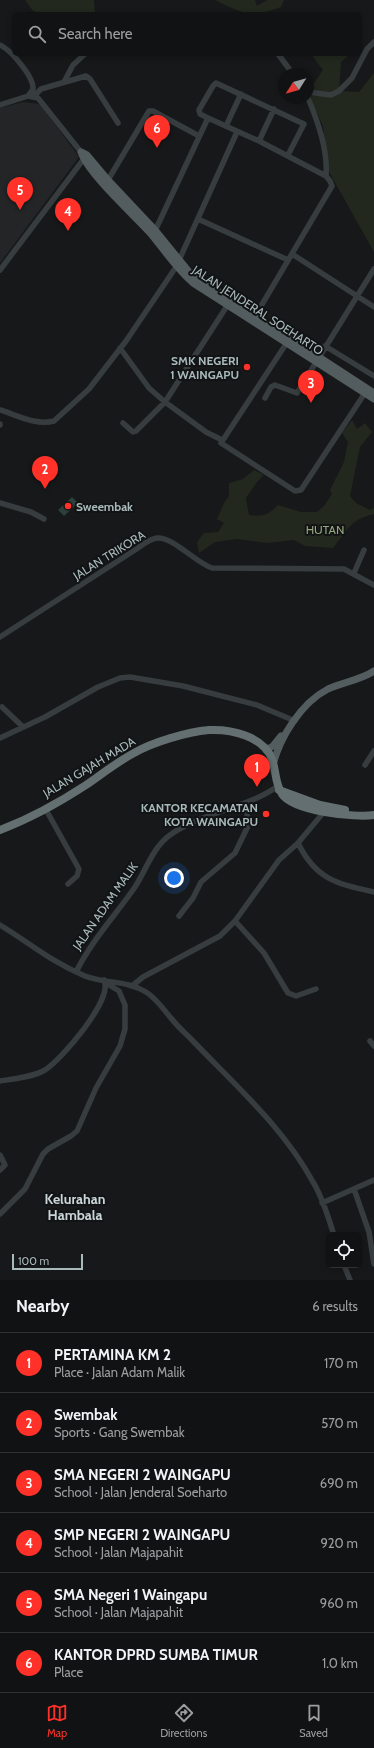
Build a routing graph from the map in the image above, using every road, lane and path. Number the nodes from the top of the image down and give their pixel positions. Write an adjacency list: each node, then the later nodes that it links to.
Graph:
1 (374, 42): 9 (street)
2 (0, 45): 3 (street)
3 (12, 53)
4 (14, 56): 11 (street)
5 (83, 56): 8 (street)
6 (280, 56): 7 (street)
7 (288, 68)
8 (64, 82): 11 (street); 16 (street)
9 (314, 93)
10 (241, 94): 14 (street); 15 (street); 17 (street)
11 (31, 96): 13 (street); 21 (street, JALAN JENDERAL SOEHARTO)
12 (310, 104): 23 (street)
13 (0, 105)
14 (274, 109): 20 (street); 22 (street)
15 (208, 118): 17 (street); 19 (street)
16 (118, 123)
17 (226, 126): 18 (street)
18 (237, 132): 20 (street); 25 (street)
19 (199, 136): 24 (street); 26 (street)
20 (259, 141): 22 (street)
21 (84, 155): 24 (main road, JALAN JENDERAL SOEHARTO); 26 (main road, JALAN JENDERAL SOEHARTO); 31 (street)
22 (288, 155): 23 (street)
23 (326, 176): 27 (street)
24 (108, 180): 26 (main road, JALAN JENDERAL SOEHARTO)
25 (198, 219): 28 (street); 29 (street)
26 (154, 233): 29 (main road, JALAN JENDERAL SOEHARTO)
27 (292, 254): 28 (street); 32 (street)
28 (288, 260): 35 (street)
29 (178, 264): 33 (main road, JALAN JENDERAL SOEHARTO); 35 (main road, JALAN JENDERAL SOEHARTO); 38 (street)
30 (374, 269): 32 (street)
31 (0, 270)
32 (357, 296): 34 (street); 37 (street)
33 (227, 306): 35 (main road, JALAN JENDERAL SOEHARTO); 45 (street)
34 (374, 307)
35 (254, 319): 36 (main road, JALAN JENDERAL SOEHARTO); 39 (main road, JALAN JENDERAL SOEHARTO)
36 (286, 344): 39 (main road, JALAN JENDERAL SOEHARTO); 48 (street)
37 (325, 346): 39 (street); 40 (street)
38 (120, 348): 45 (street); 46 (street)
39 (317, 360): 41 (main road, JALAN JENDERAL SOEHARTO); 42 (main road, JALAN JENDERAL SOEHARTO); 43 (street)
40 (374, 376)
41 (365, 393): 44 (main road, JALAN JENDERAL SOEHARTO); 48 (street)
42 (374, 393)
43 (265, 398)
44 (374, 399)
45 (165, 402): 47 (street); 48 (street)
46 (0, 410)
47 (123, 423)
48 (222, 440)
49 (0, 503): 50 (street)
50 (44, 519)
51 (364, 550): 52 (street)
52 (354, 573): 53 (street, JALAN TRIKORA); 54 (street, JALAN TRIKORA)
53 (374, 585)
54 (0, 637)
55 (374, 666): 58 (main road)
56 (374, 671): 58 (main road)
57 (2, 707): 59 (street)
58 (293, 720): 59 (street); 61 (main road); 63 (main road)
59 (23, 727): 60 (street)
60 (0, 738)
61 (266, 750): 63 (highway, JALAN GAJAH MADA); 67 (highway, JALAN GAJAH MADA)
62 (374, 751): 64 (street)
63 (274, 765): 65 (highway, JALAN GAJAH MADA)
64 (366, 765)
65 (279, 788): 66 (street, JALAN ADAM MALIK); 68 (highway); 69 (highway)
66 (245, 803): 75 (street); 78 (street, JALAN ADAM MALIK)
67 (45, 808): 71 (highway, JALAN GAJAH MADA); 73 (street)
68 (374, 810)
69 (323, 813): 70 (highway); 72 (street)
70 (374, 815)
71 (0, 830)
72 (298, 843): 74 (street); 76 (street)
73 (68, 884)
74 (374, 892)
75 (179, 916)
76 (235, 921): 80 (street); 81 (street)
77 (0, 925): 78 (street)
78 (76, 972): 79 (street)
79 (105, 982): 80 (street); 84 (street); 90 (street)
80 (132, 986): 89 (street)
81 (316, 989)
82 (370, 1041): 83 (street)
83 (374, 1046)
84 (0, 1080)
85 (0, 1155): 86 (street)
86 (0, 1170)
87 (374, 1180): 88 (street)
88 (354, 1190): 89 (street); 92 (street)
89 (322, 1202): 91 (street)
90 (0, 1214)
91 (333, 1232)
92 (374, 1264)
93 (345, 1268): 94 (street)
94 (350, 1280)

